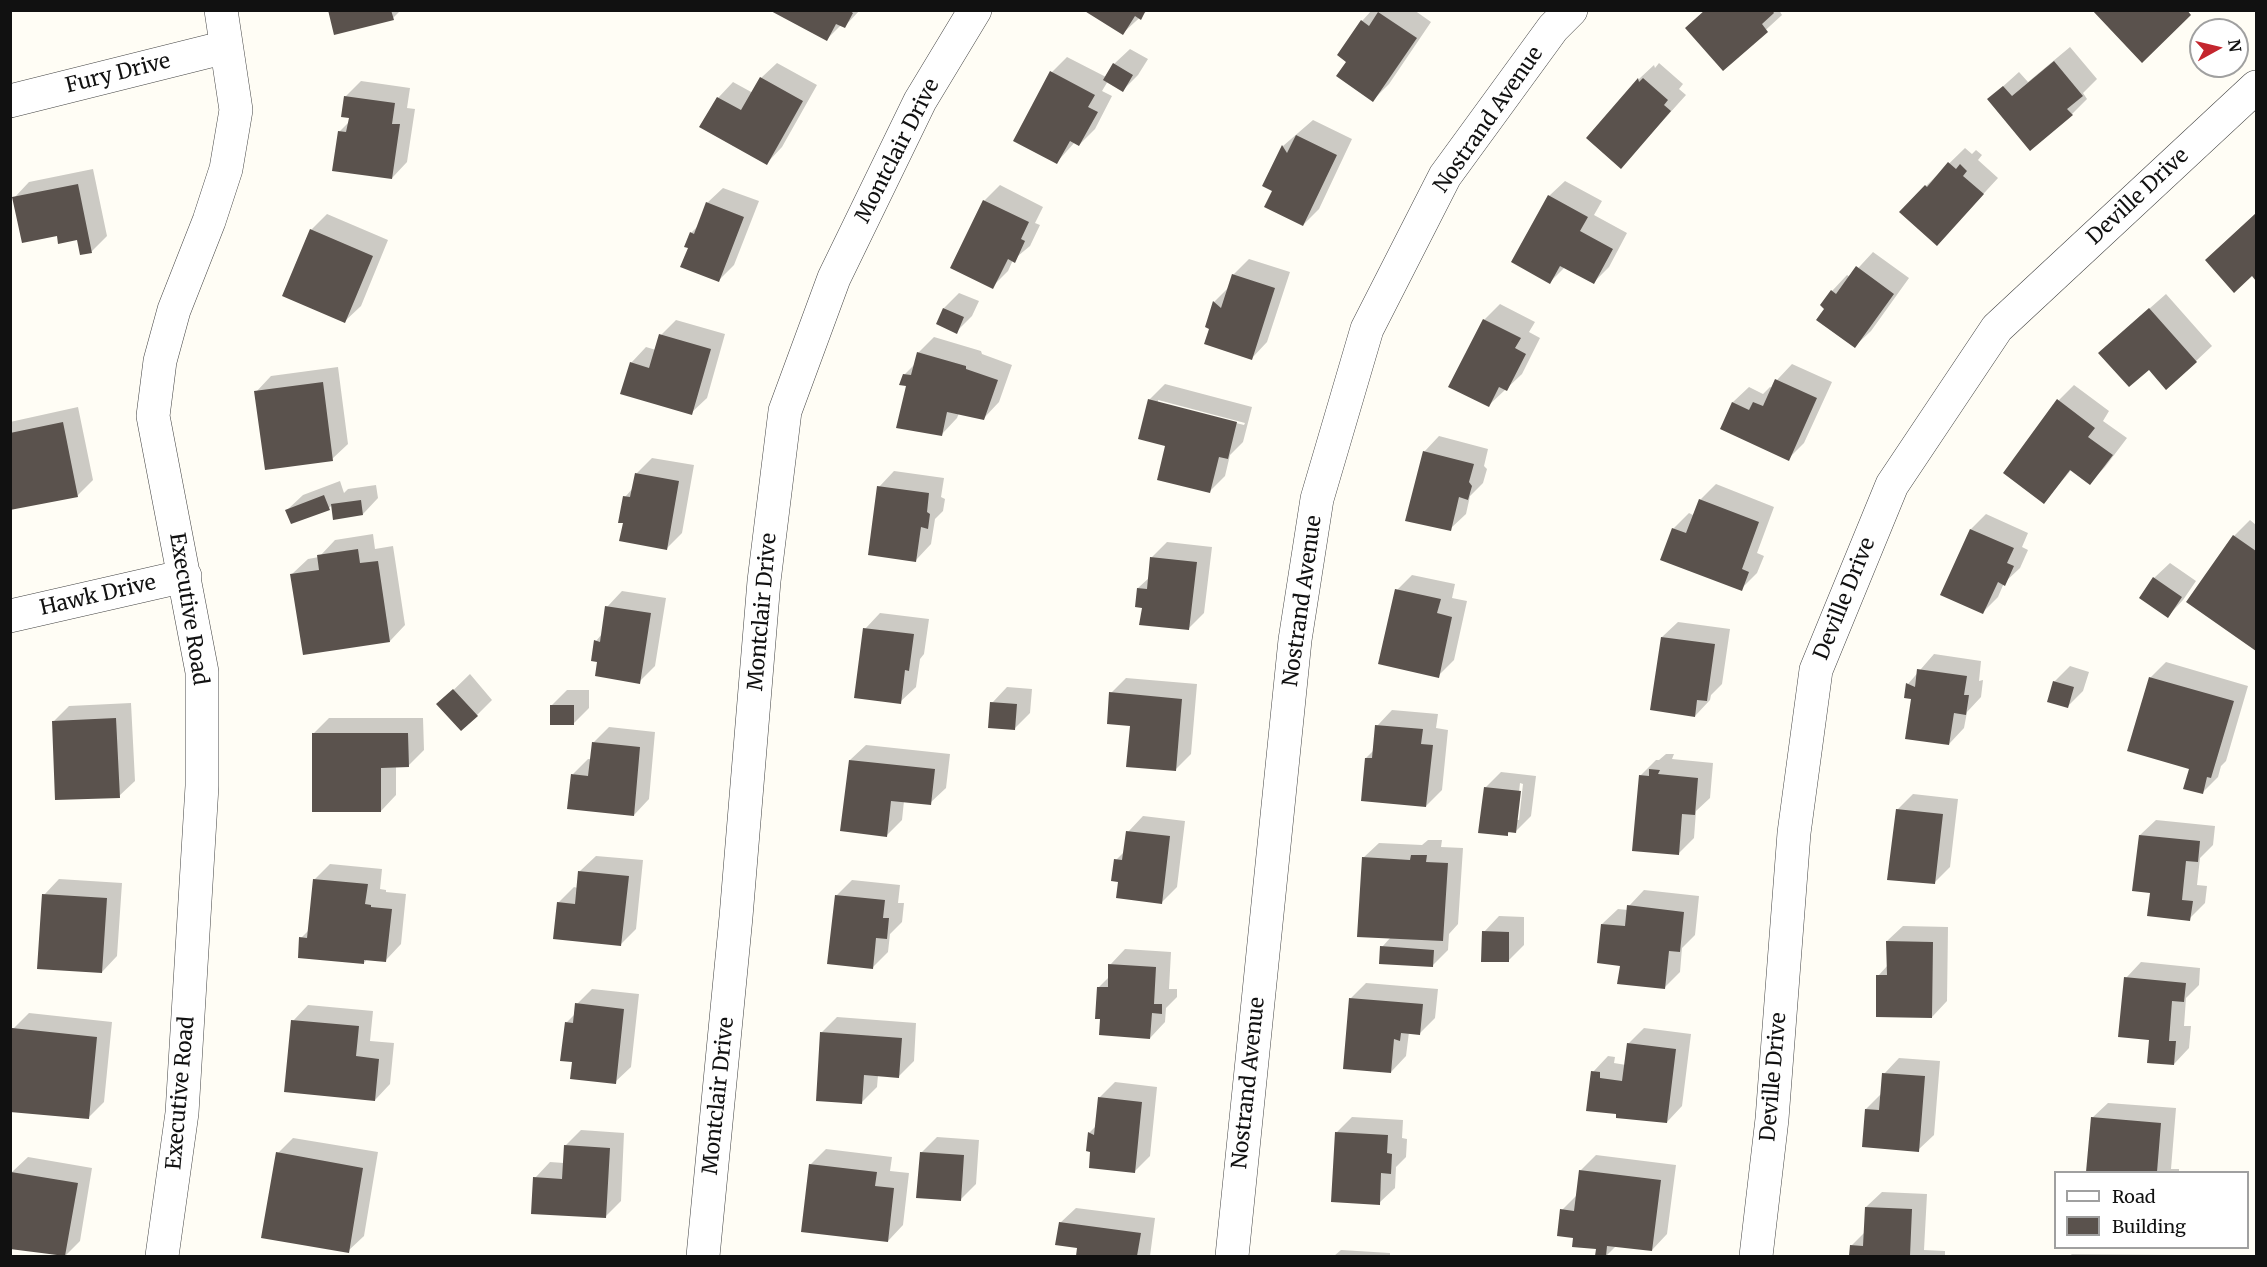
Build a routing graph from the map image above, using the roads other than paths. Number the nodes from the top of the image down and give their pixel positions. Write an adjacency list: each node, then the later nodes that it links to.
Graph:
1 (221, 10): 4 (street, Executive Road)
2 (975, 10): 10 (street, Montclair Drive)
3 (1571, 10): 11 (street, Nostrand Avenue)
4 (226, 47): 6 (street, Fury Drive); 7 (street, Executive Road)
5 (2256, 87): 12 (street, Deville Drive)
6 (10, 101)
7 (185, 576): 8 (street, Hawk Drive); 9 (street, Executive Road)
8 (10, 616)
9 (162, 1257)
10 (703, 1257)
11 (1232, 1257)
12 (1756, 1257)

